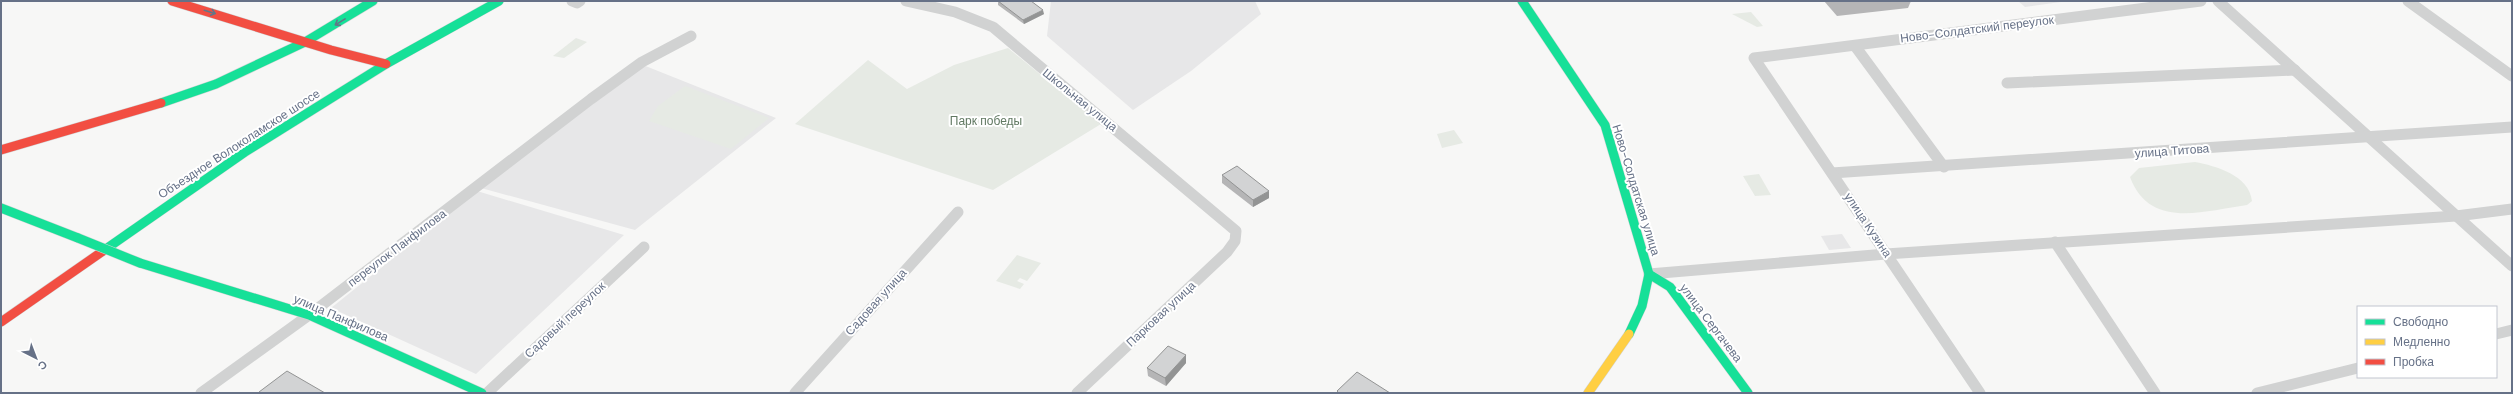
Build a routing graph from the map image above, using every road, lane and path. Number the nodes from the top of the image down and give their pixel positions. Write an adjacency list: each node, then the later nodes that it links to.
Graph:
1 (172, 1): 12 (main road, one-way to 12)
2 (373, 1): 12 (main road, one-way to 12)
3 (499, 1): 15 (main road, Объездное Волоколамское шоссе)
4 (572, 1): 5 (street)
5 (580, 1)
6 (906, 1): 28 (street, Школьная улица)
7 (1522, 1): 33 (main road, Ново-Солдатская улица)
8 (2201, 1): 13 (street, Ново-Солдатский переулок)
9 (2218, 1): 16 (street)
10 (2408, 1): 17 (street)
11 (691, 36): 34 (street, переулок Панфилова)
12 (305, 42): 15 (main road); 21 (main road)
13 (1855, 46): 14 (street, Ново-Солдатский переулок); 22 (street)
14 (1754, 58): 23 (street, улица Кузина)
15 (386, 64): 35 (main road, Объездное Волоколамское шоссе)
16 (2295, 70): 18 (street); 20 (street)
17 (2512, 76)
18 (2007, 83)
19 (2512, 127): 20 (street, улица Титова)
20 (2369, 138): 22 (street, улица Титова); 27 (street)
21 (1, 150)
22 (1944, 167): 23 (street, улица Титова)
23 (1832, 173): 31 (street, улица Кузина)
24 (1, 208): 34 (main road, улица Панфилова, bridge)
25 (2512, 209): 27 (street)
26 (958, 212): 42 (street, Садовая улица)
27 (2456, 216): 29 (street); 32 (street)
28 (1236, 231): 43 (street, Парковая улица)
29 (2055, 242): 31 (street); 47 (street)
30 (644, 247): 41 (street, Садовый переулок)
31 (1886, 254): 33 (street); 46 (street, улица Кузина)
32 (2512, 266)
33 (1649, 274): 44 (main road, Ново-Солдатская улица); 45 (main road, улица Сергачева)
34 (309, 315): 39 (street, переулок Панфилова); 40 (main road, улица Панфилова)
35 (1, 322)
36 (2512, 330): 37 (street)
37 (2497, 334)
38 (2357, 368): 48 (street)
39 (201, 393)
40 (482, 393)
41 (487, 393)
42 (795, 393)
43 (1077, 393)
44 (1588, 393)
45 (1748, 393)
46 (1980, 393)
47 (2155, 393)
48 (2257, 393)

